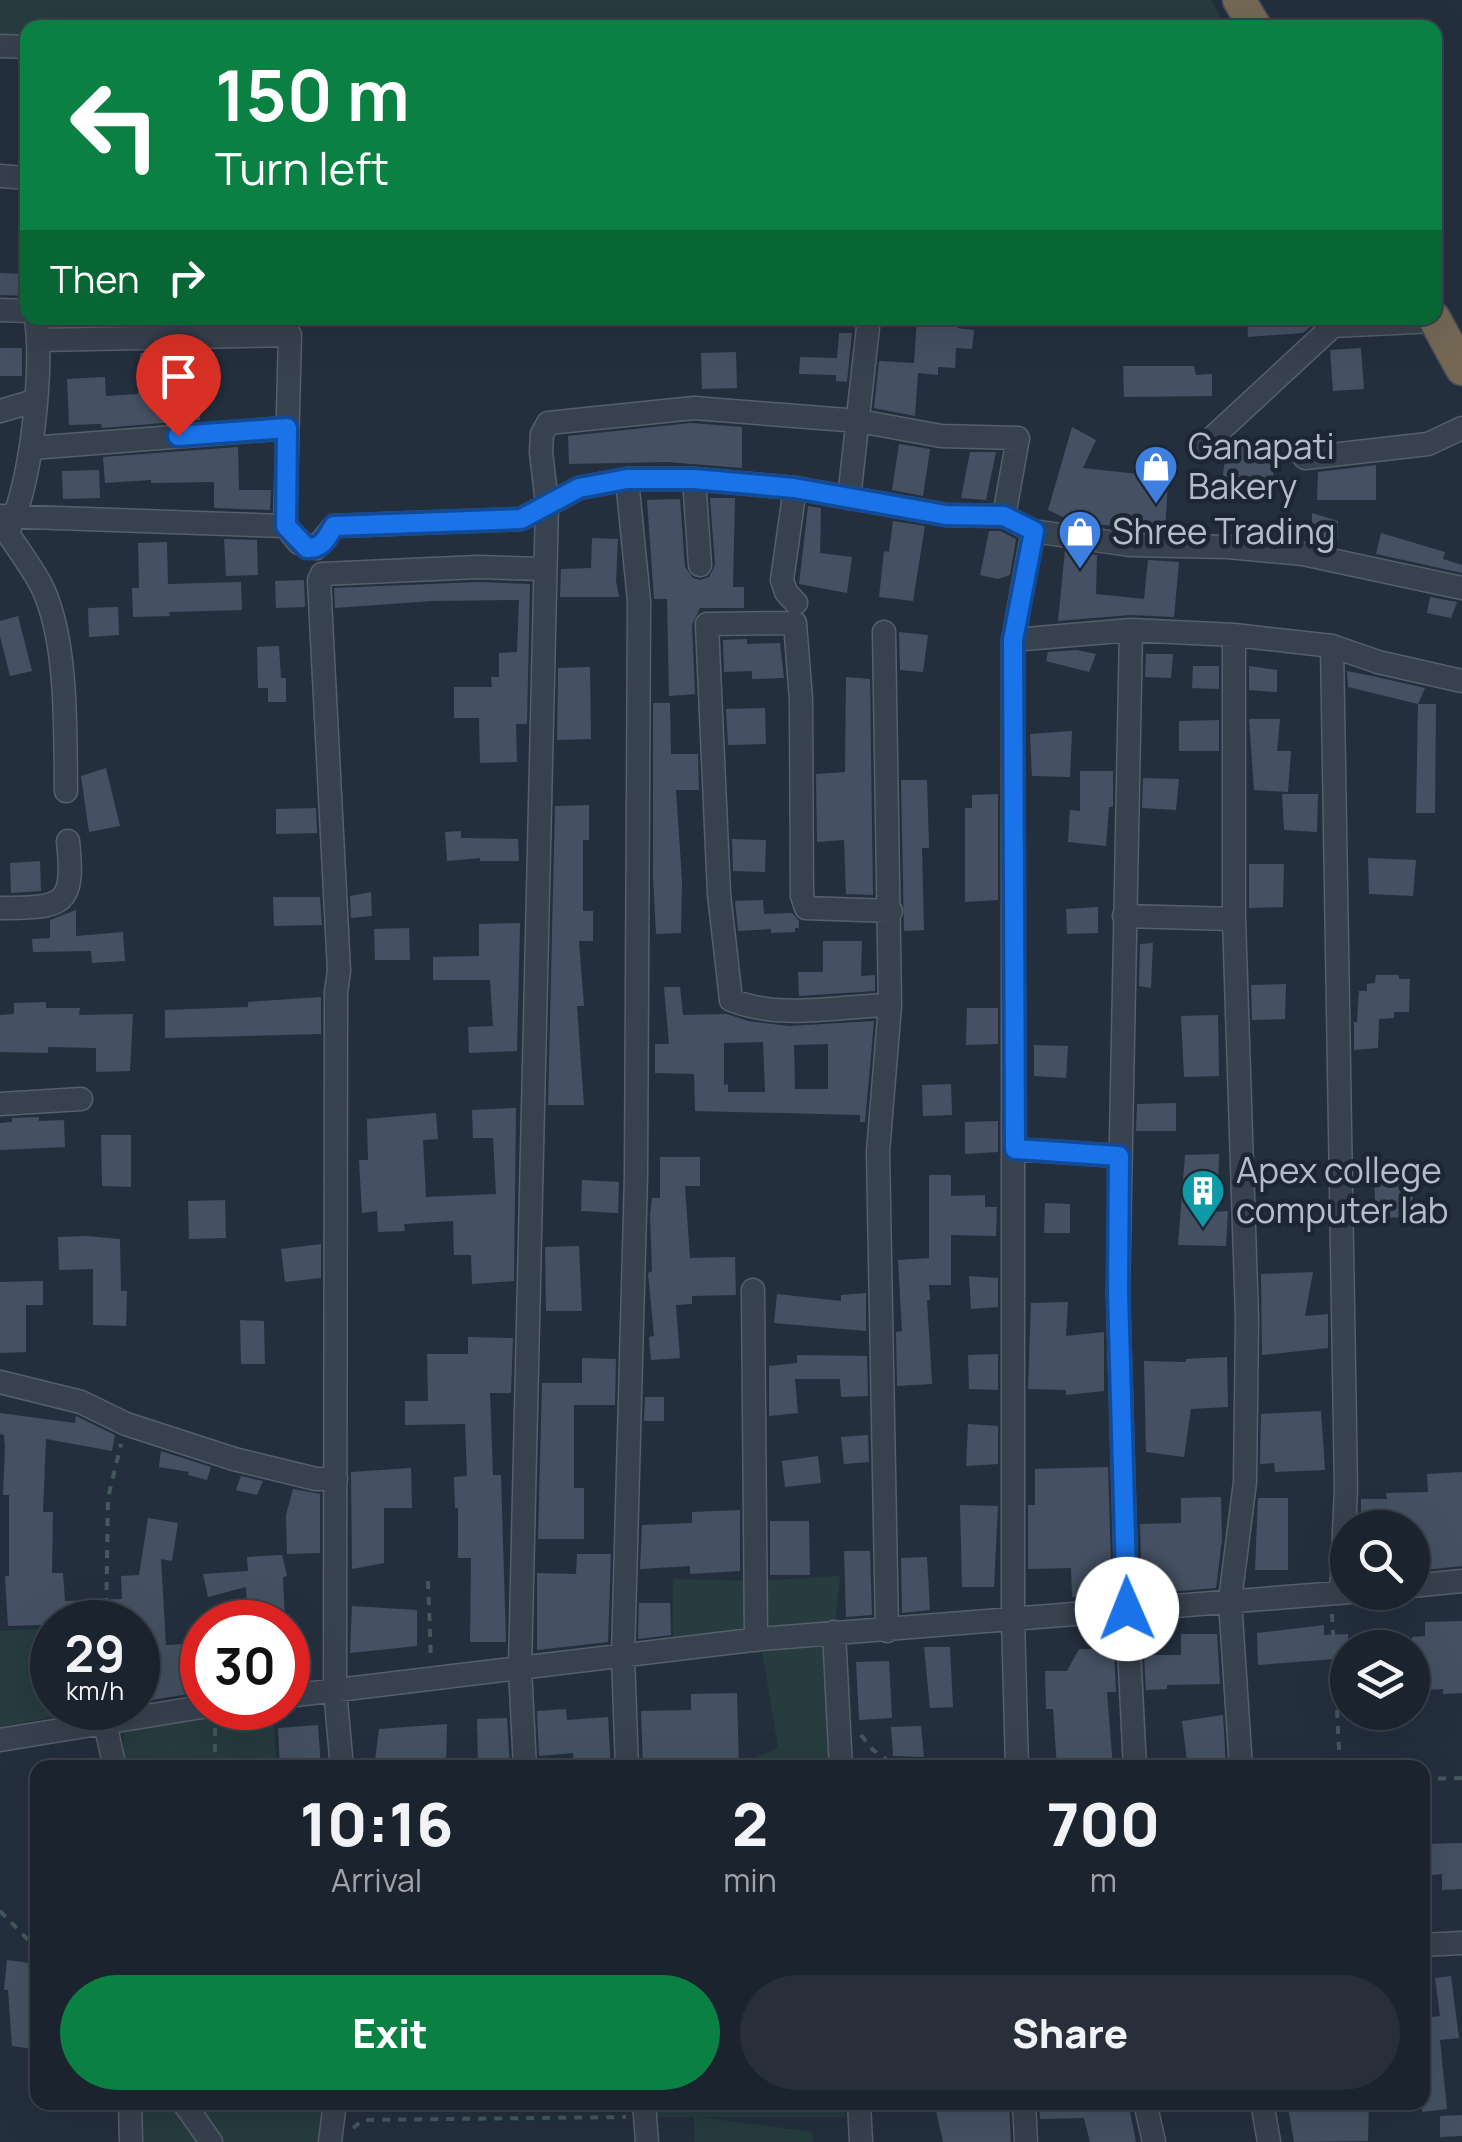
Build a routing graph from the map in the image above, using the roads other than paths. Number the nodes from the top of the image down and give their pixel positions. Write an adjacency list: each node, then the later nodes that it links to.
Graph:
1 (868, 325): 8 (street)
2 (1348, 325): 12 (street)
3 (1438, 325): 5 (highway)
4 (38, 329): 6 (street); 9 (street)
5 (1462, 369)
6 (34, 400): 7 (street); 11 (street)
7 (0, 411)
8 (859, 421): 17 (street); 18 (street); 19 (street)
9 (287, 428): 11 (street); 20 (street)
10 (1462, 428): 13 (street)
11 (32, 448): 21 (street)
12 (1199, 450)
13 (1305, 458)
14 (627, 479): 15 (street); 18 (street); 57 (street)
15 (694, 479): 16 (street); 23 (street)
16 (794, 488): 17 (street); 26 (street)
17 (849, 498): 19 (street)
18 (547, 504): 20 (street); 24 (street)
19 (1004, 516): 22 (street)
20 (286, 526): 21 (street)
21 (5, 527): 33 (street)
22 (1034, 531): 25 (street); 30 (street)
23 (700, 565)
24 (544, 569): 46 (street); 58 (street)
25 (1462, 588)
26 (796, 603)
27 (1132, 630): 29 (street); 30 (street); 37 (street)
28 (884, 632): 36 (street)
29 (1234, 635): 31 (street); 38 (street)
30 (1013, 640): 42 (street)
31 (1332, 646): 32 (street); 47 (street)
32 (1462, 681)
33 (66, 791)
34 (68, 841): 35 (street)
35 (0, 908)
36 (891, 910): 39 (street); 39 (street)
37 (1124, 916): 38 (street); 43 (street)
38 (1234, 919): 51 (street)
39 (890, 1005): 54 (street)
40 (81, 1100): 41 (street)
41 (0, 1104)
42 (1015, 1149): 43 (street); 53 (street)
43 (1119, 1156): 52 (street)
44 (753, 1290): 56 (street)
45 (0, 1382): 46 (street)
46 (336, 1479): 59 (street)
47 (1345, 1510)
48 (1462, 1581): 49 (street)
49 (1430, 1584)
50 (1330, 1594): 51 (street)
51 (1230, 1600): 52 (street); 71 (street)
52 (1127, 1609): 53 (street); 70 (street)
53 (1013, 1619): 54 (street); 69 (street)
54 (887, 1631): 55 (street)
55 (834, 1632): 56 (street); 68 (street)
56 (756, 1640): 57 (street)
57 (624, 1656): 58 (street); 67 (street)
58 (520, 1668): 59 (street); 66 (street)
59 (335, 1690): 60 (street); 65 (street)
60 (310, 1693)
61 (58, 1730): 63 (street)
62 (107, 1730): 64 (street)
63 (0, 1740)
64 (113, 1760)
65 (341, 1760)
66 (525, 1760)
67 (627, 1760)
68 (841, 1760)
69 (1017, 1760)
70 (1135, 1760)
71 (1241, 1760)
72 (1462, 1943): 73 (street)
73 (1430, 1945)
74 (130, 2110): 83 (street)
75 (189, 2110): 84 (street)
76 (335, 2110): 82 (street)
77 (645, 2110): 85 (street)
78 (859, 2110): 86 (street)
79 (1024, 2110): 87 (street)
80 (1146, 2110): 88 (street)
81 (1263, 2110): 89 (street)
82 (340, 2136)
83 (130, 2142)
84 (211, 2142)
85 (647, 2142)
86 (861, 2142)
87 (1026, 2142)
88 (1154, 2142)
89 (1269, 2142)

